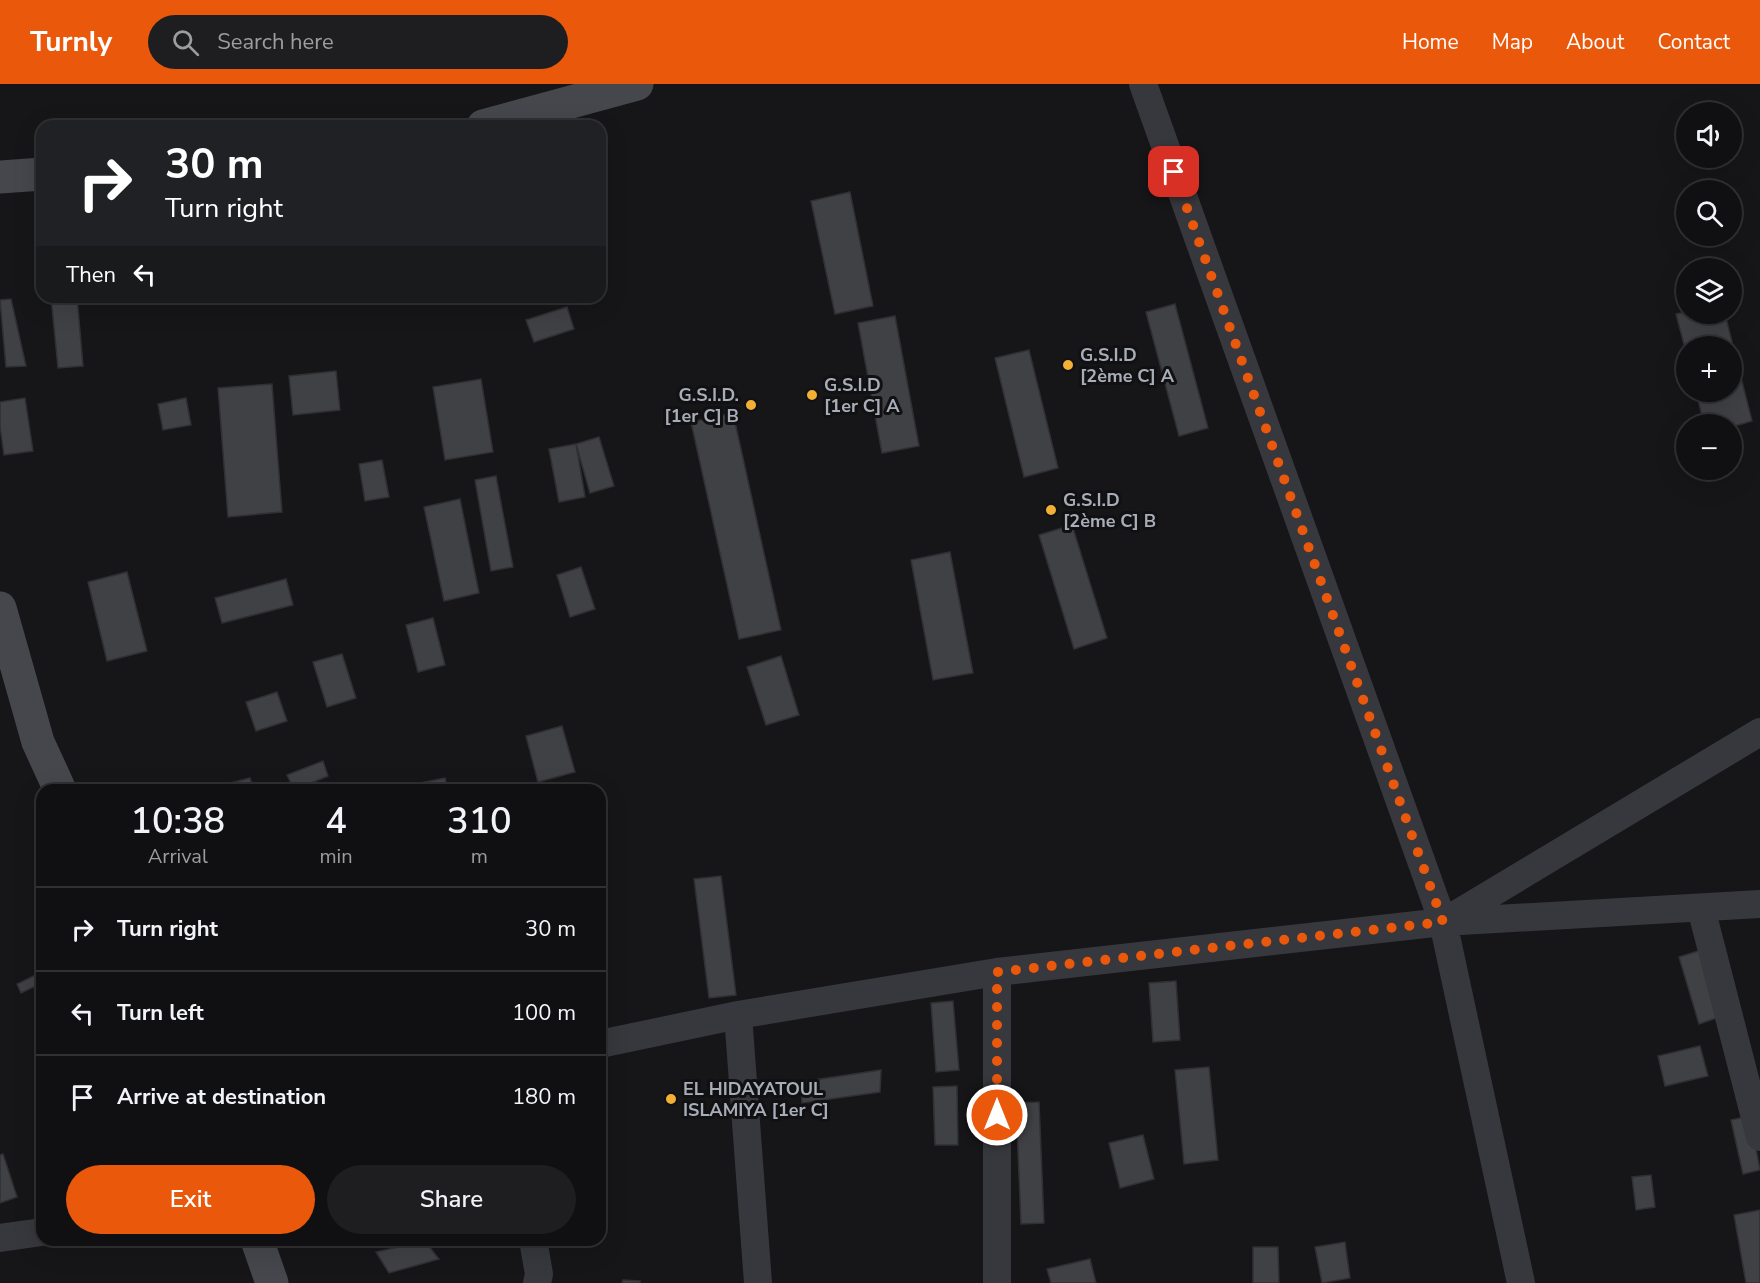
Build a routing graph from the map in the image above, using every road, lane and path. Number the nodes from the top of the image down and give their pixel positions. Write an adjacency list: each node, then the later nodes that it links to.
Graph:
1 (636, 84): 3 (street)
2 (1143, 84): 11 (street)
3 (505, 120)
4 (36, 174): 5 (street)
5 (0, 177)
6 (0, 608): 8 (street)
7 (1760, 732): 11 (street)
8 (57, 784)
9 (1760, 904): 10 (street)
10 (1701, 908): 11 (street); 15 (street)
11 (1443, 922): 12 (street); 24 (street)
12 (997, 972): 13 (street); 23 (street)
13 (738, 1016): 14 (street); 22 (street)
14 (606, 1043)
15 (1760, 1137)
16 (36, 1233): 17 (street)
17 (0, 1238)
18 (259, 1246): 20 (street)
19 (534, 1246): 21 (street)
20 (272, 1283)
21 (537, 1283)
22 (758, 1283)
23 (997, 1283)
24 (1521, 1283)

